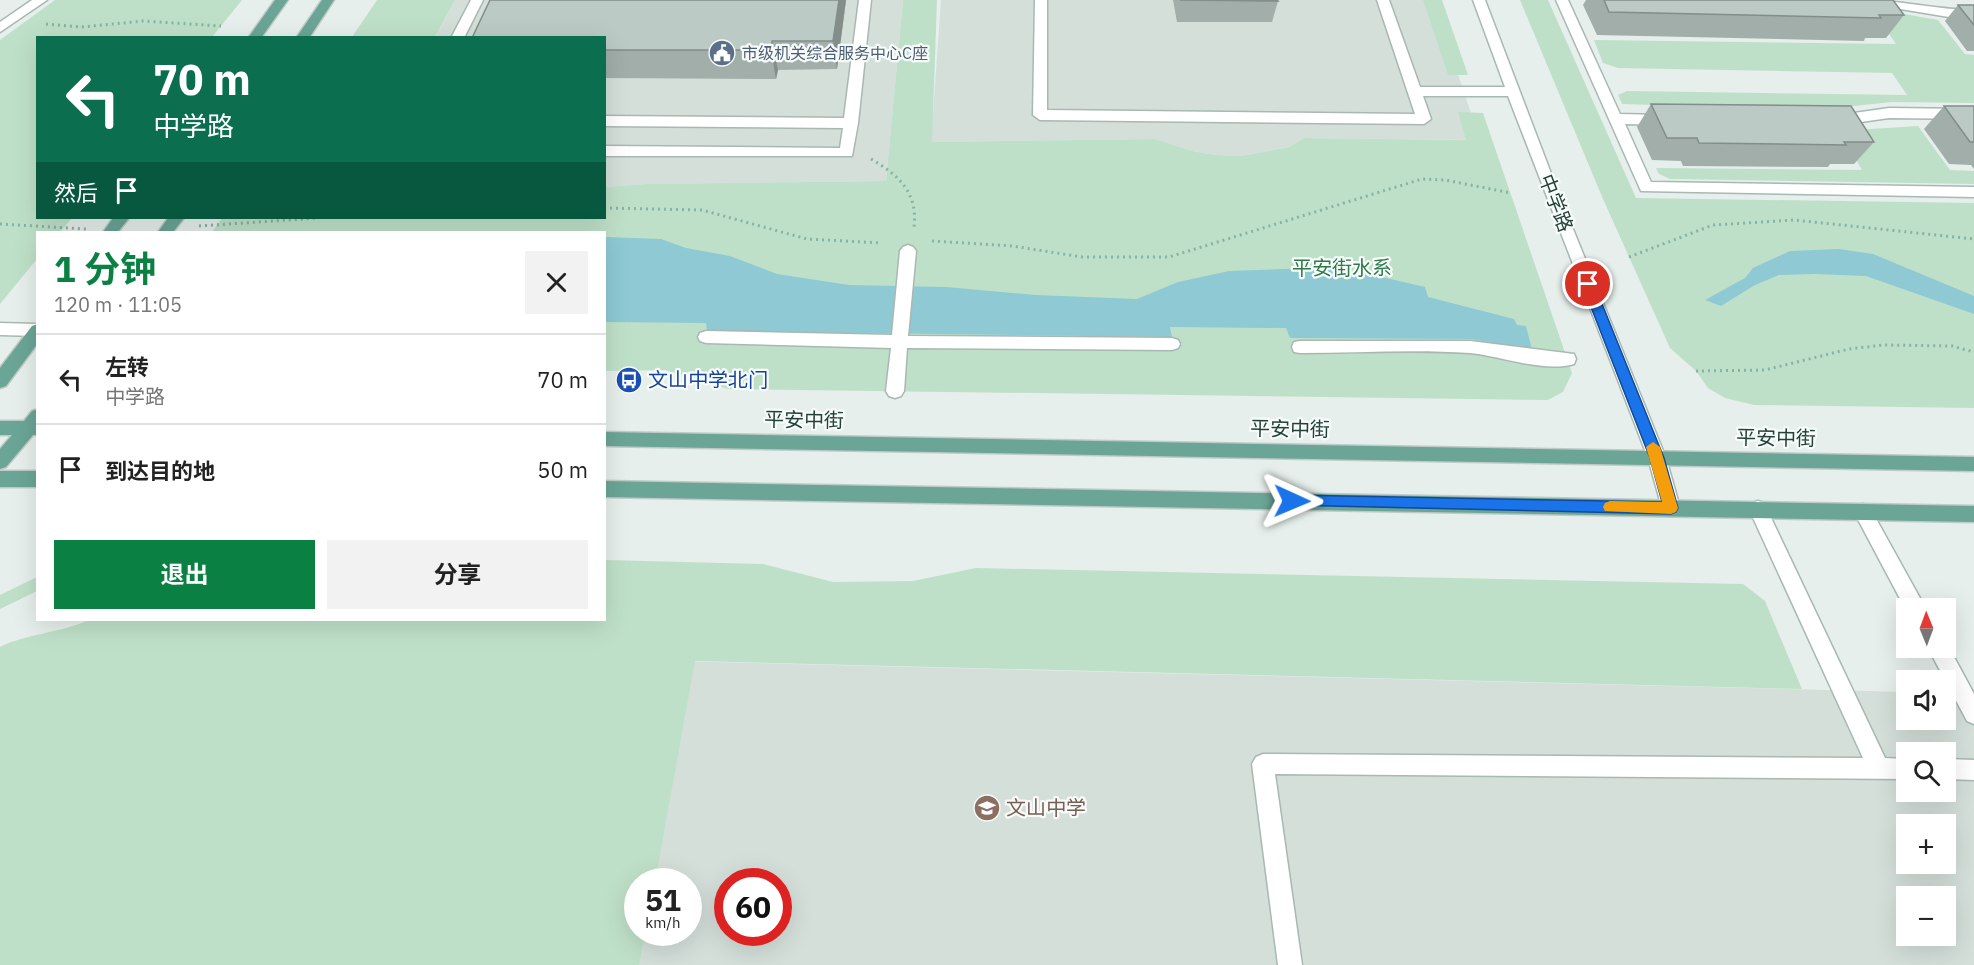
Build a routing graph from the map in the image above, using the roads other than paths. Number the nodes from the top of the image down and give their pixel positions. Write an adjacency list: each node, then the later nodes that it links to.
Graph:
1 (41, 0): 12 (street)
2 (282, 0): 13 (main road)
3 (328, 0): 14 (main road)
4 (477, 0): 15 (street)
5 (865, 0): 23 (street)
6 (1041, 0): 16 (street)
7 (1383, 0): 16 (street)
8 (1479, 0): 17 (street, 中学路)
9 (1562, 0): 19 (street)
10 (1870, 0): 11 (street)
11 (1974, 14)
12 (0, 28)
13 (255, 36)
14 (303, 36)
15 (458, 36)
16 (1414, 91): 17 (street)
17 (1514, 92): 40 (street, 中学路)
18 (1974, 114): 22 (street)
19 (1615, 119): 20 (street); 25 (street)
20 (1674, 120)
21 (606, 121): 23 (street)
22 (1816, 121)
23 (851, 123): 24 (street)
24 (606, 151)
25 (1974, 192)
26 (909, 246): 31 (street)
27 (0, 329): 28 (street)
28 (36, 330)
29 (36, 331): 35 (main road)
30 (706, 337): 31 (street)
31 (899, 342): 32 (street); 36 (street)
32 (1173, 344)
33 (1300, 347): 34 (street)
34 (1568, 359)
35 (0, 381)
36 (895, 391)
37 (35, 424): 38 (main road); 41 (main road)
38 (0, 428)
39 (606, 439): 40 (main road, 平安中街)
40 (1657, 458): 42 (main road, 平安中街); 46 (street, 中学路)
41 (0, 462)
42 (1974, 464)
43 (0, 479): 44 (main road)
44 (36, 479)
45 (606, 489): 46 (main road)
46 (1671, 508): 47 (main road)
47 (1758, 509): 48 (main road); 53 (street)
48 (1863, 512): 49 (main road); 50 (street)
49 (1974, 514)
50 (1910, 598)
51 (1943, 658): 52 (street)
52 (1974, 714)
53 (1879, 769): 54 (street); 57 (street)
54 (1896, 769)
55 (1956, 770): 56 (street)
56 (1974, 770)
57 (1290, 965)

